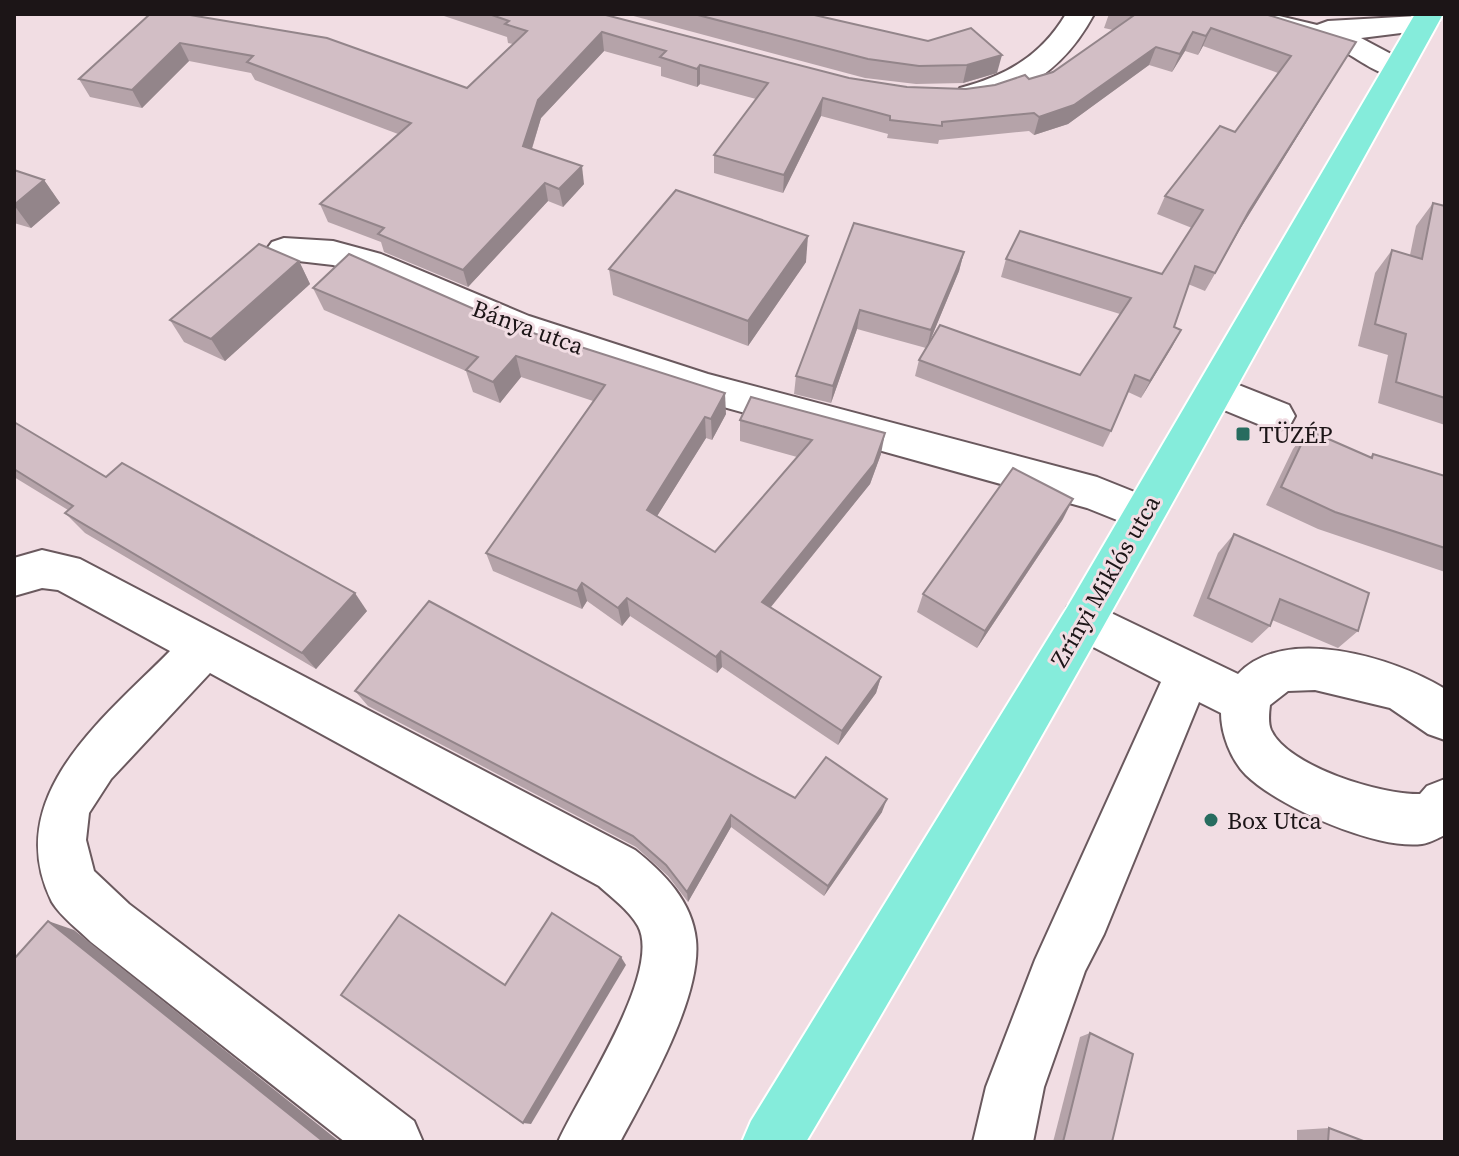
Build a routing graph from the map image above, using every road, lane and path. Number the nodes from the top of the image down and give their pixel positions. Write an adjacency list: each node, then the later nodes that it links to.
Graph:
1 (1080, 14): 6 (street)
2 (1235, 14): 4 (street)
3 (1427, 17): 4 (street); 5 (main road, Zrínyi Miklós utca)
4 (1303, 29): 5 (street)
5 (1397, 69): 8 (main road, Zrínyi Miklós utca)
6 (941, 97)
7 (284, 250): 10 (street, Bánya utca)
8 (1216, 391): 9 (street); 10 (main road, Zrínyi Miklós utca)
9 (1275, 416)
10 (1142, 513): 12 (main road, Zrínyi Miklós utca)
11 (14, 577): 13 (street)
12 (1084, 620): 14 (street); 20 (main road, Zrínyi Miklós utca)
13 (205, 647): 18 (street); 19 (street)
14 (1188, 673): 15 (street); 21 (street)
15 (1246, 702): 16 (street); 17 (street)
16 (1445, 718)
17 (1445, 803)
18 (393, 1142)
19 (588, 1142)
20 (772, 1142)
21 (1003, 1142)

